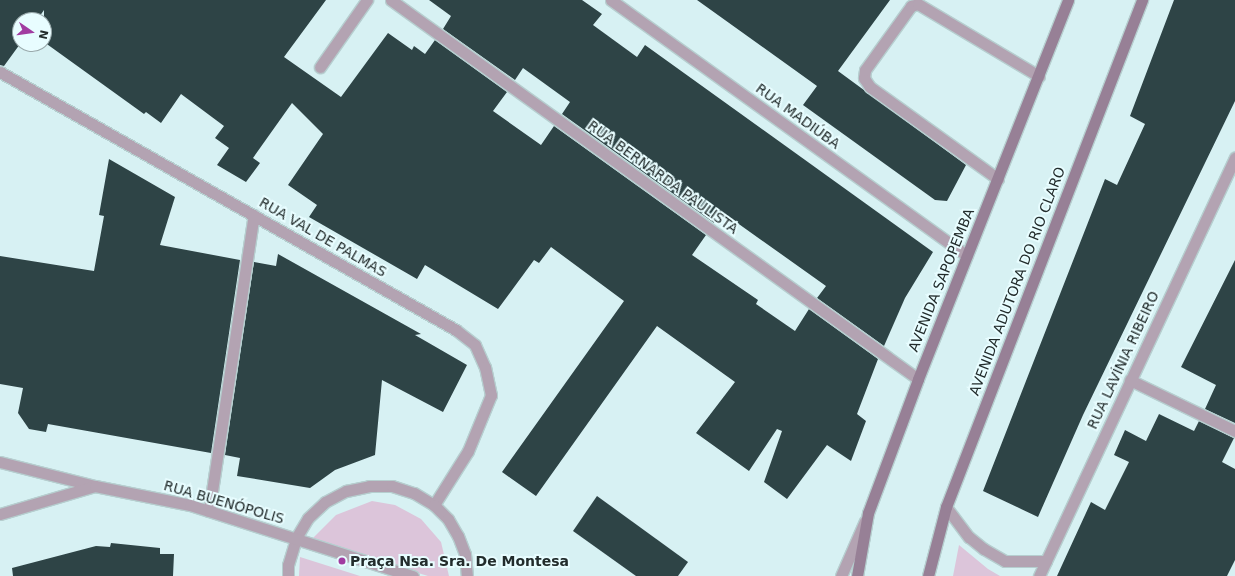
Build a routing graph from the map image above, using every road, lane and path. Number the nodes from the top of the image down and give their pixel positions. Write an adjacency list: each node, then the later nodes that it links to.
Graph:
1 (367, 0): 6 (street)
2 (391, 0): 13 (street, RUA BERNARDA PAULISTA)
3 (611, 0): 12 (street, RUA MADIÚBA)
4 (1068, 0): 8 (main road, AVENIDA SAPOPEMBA)
5 (1142, 0): 19 (main road, AVENIDA ADUTORA DO RIO CLARO)
6 (320, 67)
7 (0, 72): 11 (street, RUA VAL DE PALMAS)
8 (1039, 76): 10 (main road, AVENIDA SAPOPEMBA); 10 (street)
9 (1235, 158): 14 (street, RUA LAVÍNIA RIBEIRO)
10 (998, 179): 12 (main road, AVENIDA SAPOPEMBA)
11 (254, 215): 18 (street, RUA VAL DE PALMAS); 20 (street)
12 (967, 256): 13 (main road, AVENIDA SAPOPEMBA)
13 (918, 379): 22 (main road, AVENIDA SAPOPEMBA)
14 (1130, 380): 15 (street); 24 (street, RUA LAVÍNIA RIBEIRO)
15 (1235, 431)
16 (0, 462): 17 (street, RUA BUENÓPOLIS)
17 (95, 486): 20 (street, RUA BUENÓPOLIS); 21 (street)
18 (434, 505): 23 (street); 27 (street)
19 (946, 507): 24 (street); 30 (main road, AVENIDA ADUTORA DO RIO CLARO)
20 (209, 511): 23 (street, RUA BUENÓPOLIS)
21 (0, 514)
22 (868, 514): 28 (street); 29 (main road, AVENIDA SAPOPEMBA)
23 (296, 538): 25 (street); 26 (street, RUA BUENÓPOLIS)
24 (1046, 561): 31 (street, RUA LAVÍNIA RIBEIRO)
25 (288, 576)
26 (413, 576)
27 (467, 576)
28 (841, 576)
29 (857, 576)
30 (928, 576)
31 (1039, 576)

